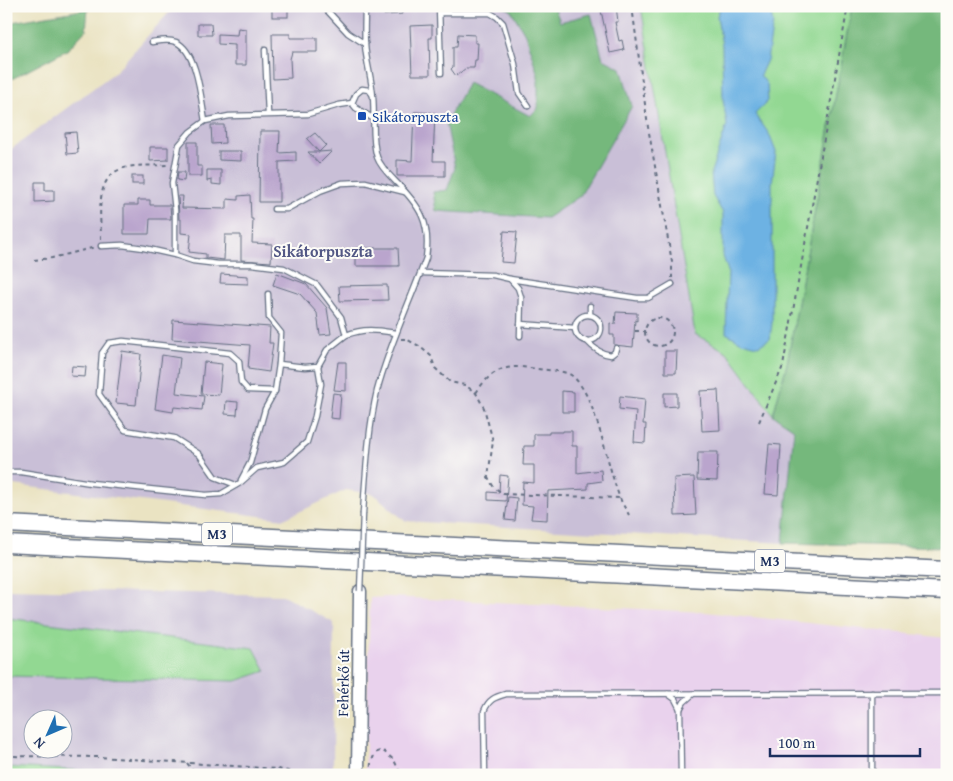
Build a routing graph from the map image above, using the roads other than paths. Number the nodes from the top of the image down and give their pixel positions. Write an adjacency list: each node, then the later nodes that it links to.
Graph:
1 (323, 6): 6 (lane)
2 (364, 6): 6 (lane)
3 (439, 6): 4 (lane)
4 (440, 13): 8 (lane); 11 (lane)
5 (152, 42): 14 (lane)
6 (365, 44): 9 (lane)
7 (265, 50): 12 (lane)
8 (441, 74)
9 (373, 96): 10 (lane); 13 (lane)
10 (352, 104): 12 (lane); 13 (lane)
11 (528, 106)
12 (268, 114): 14 (lane)
13 (374, 119): 15 (lane)
14 (205, 121): 18 (lane)
15 (406, 193): 16 (lane); 19 (lane)
16 (274, 209)
17 (101, 246): 18 (lane)
18 (175, 255): 28 (lane)
19 (420, 273): 20 (lane); 27 (lane)
20 (510, 279): 21 (lane); 25 (lane)
21 (672, 284)
22 (268, 294): 32 (lane)
23 (590, 306): 24 (lane)
24 (590, 315): 26 (lane); 30 (lane)
25 (520, 324): 26 (lane); 29 (lane)
26 (576, 328): 30 (lane)
27 (396, 333): 28 (lane); 41 (lane, bridge)
28 (346, 335): 33 (lane)
29 (520, 336)
30 (587, 341): 31 (lane)
31 (616, 348)
32 (280, 364): 33 (lane); 34 (lane)
33 (318, 366): 36 (lane)
34 (276, 391): 36 (lane); 36 (lane)
35 (6, 472): 36 (lane)
36 (238, 484)
37 (6, 524): 39 (highway, M3)
38 (6, 544): 40 (highway, M3)
39 (947, 570)
40 (912, 589): 42 (highway, M3); 43 (highway)
41 (360, 591): 49 (street, Fehérkő út)
42 (947, 591)
43 (947, 597)
44 (872, 693): 45 (lane); 47 (lane); 52 (lane)
45 (947, 693)
46 (667, 694): 47 (lane); 48 (lane); 50 (lane)
47 (693, 694): 48 (lane)
48 (680, 709): 51 (lane)
49 (358, 775)
50 (485, 775)
51 (681, 775)
52 (872, 775)

